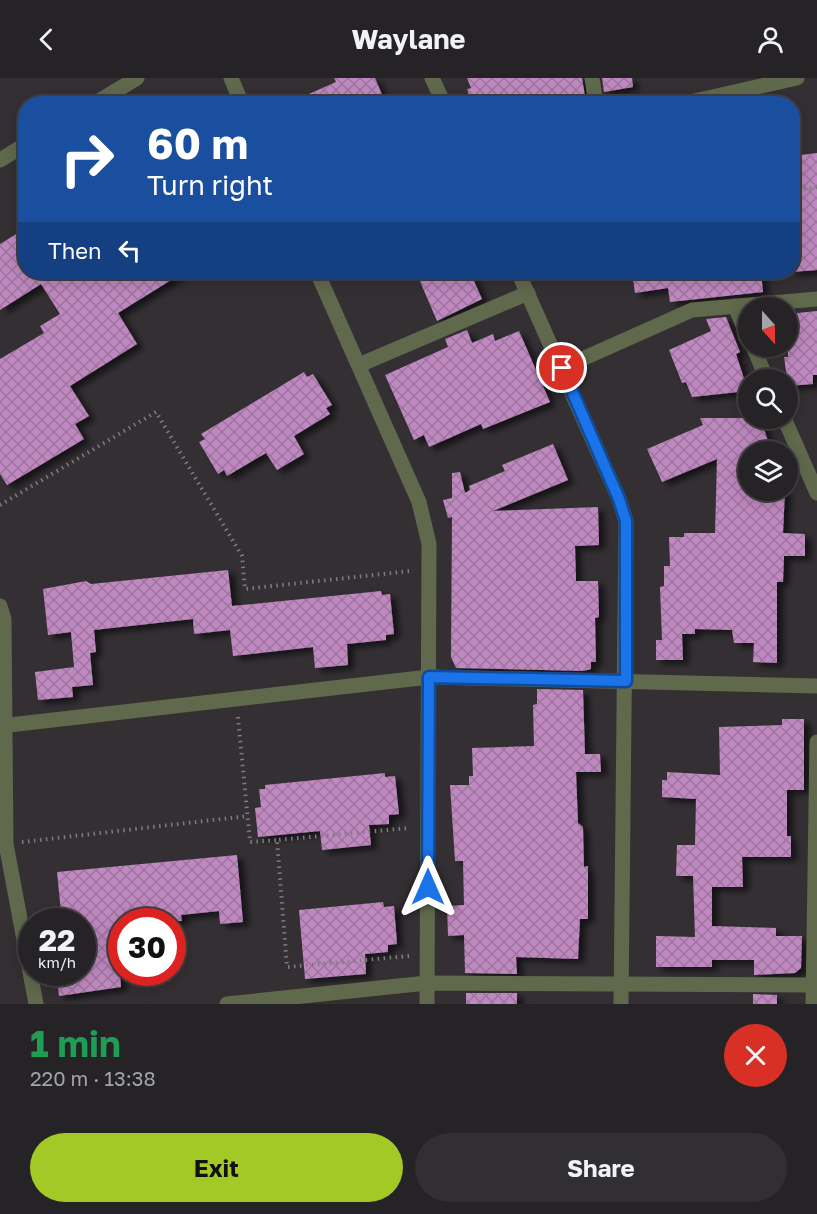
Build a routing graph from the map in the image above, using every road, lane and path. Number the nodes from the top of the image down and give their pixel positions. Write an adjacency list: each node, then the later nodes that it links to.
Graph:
1 (137, 78): 6 (street)
2 (231, 78): 7 (street)
3 (432, 78): 8 (street)
4 (591, 78): 9 (street)
5 (797, 78): 10 (street)
6 (107, 96)
7 (239, 96)
8 (440, 96)
9 (594, 96)
10 (717, 96)
11 (18, 149): 12 (street)
12 (0, 160)
13 (817, 187): 14 (path)
14 (800, 190)
15 (320, 279): 21 (street)
16 (521, 279): 17 (street)
17 (528, 293): 21 (street); 22 (street)
18 (817, 299): 19 (street)
19 (735, 306): 20 (street); 22 (street)
20 (738, 313)
21 (359, 365): 26 (street)
22 (562, 368): 29 (street)
23 (789, 429): 24 (street)
24 (817, 493)
25 (0, 505): 26 (path)
26 (429, 570): 28 (street)
27 (0, 606): 32 (street)
28 (429, 677): 29 (street); 31 (street); 35 (street)
29 (626, 681): 30 (street); 40 (street)
30 (817, 686)
31 (237, 699): 32 (street); 34 (path)
32 (3, 726): 37 (street)
33 (817, 742): 41 (street)
34 (248, 816): 36 (path); 37 (path)
35 (428, 826): 36 (path); 38 (street)
36 (277, 840): 38 (path)
37 (6, 844): 42 (street)
38 (428, 954): 39 (street)
39 (427, 983): 40 (street); 43 (street); 44 (street)
40 (621, 984): 41 (street); 45 (street)
41 (813, 985): 46 (street)
42 (36, 1004)
43 (227, 1004)
44 (427, 1004)
45 (621, 1004)
46 (813, 1004)

